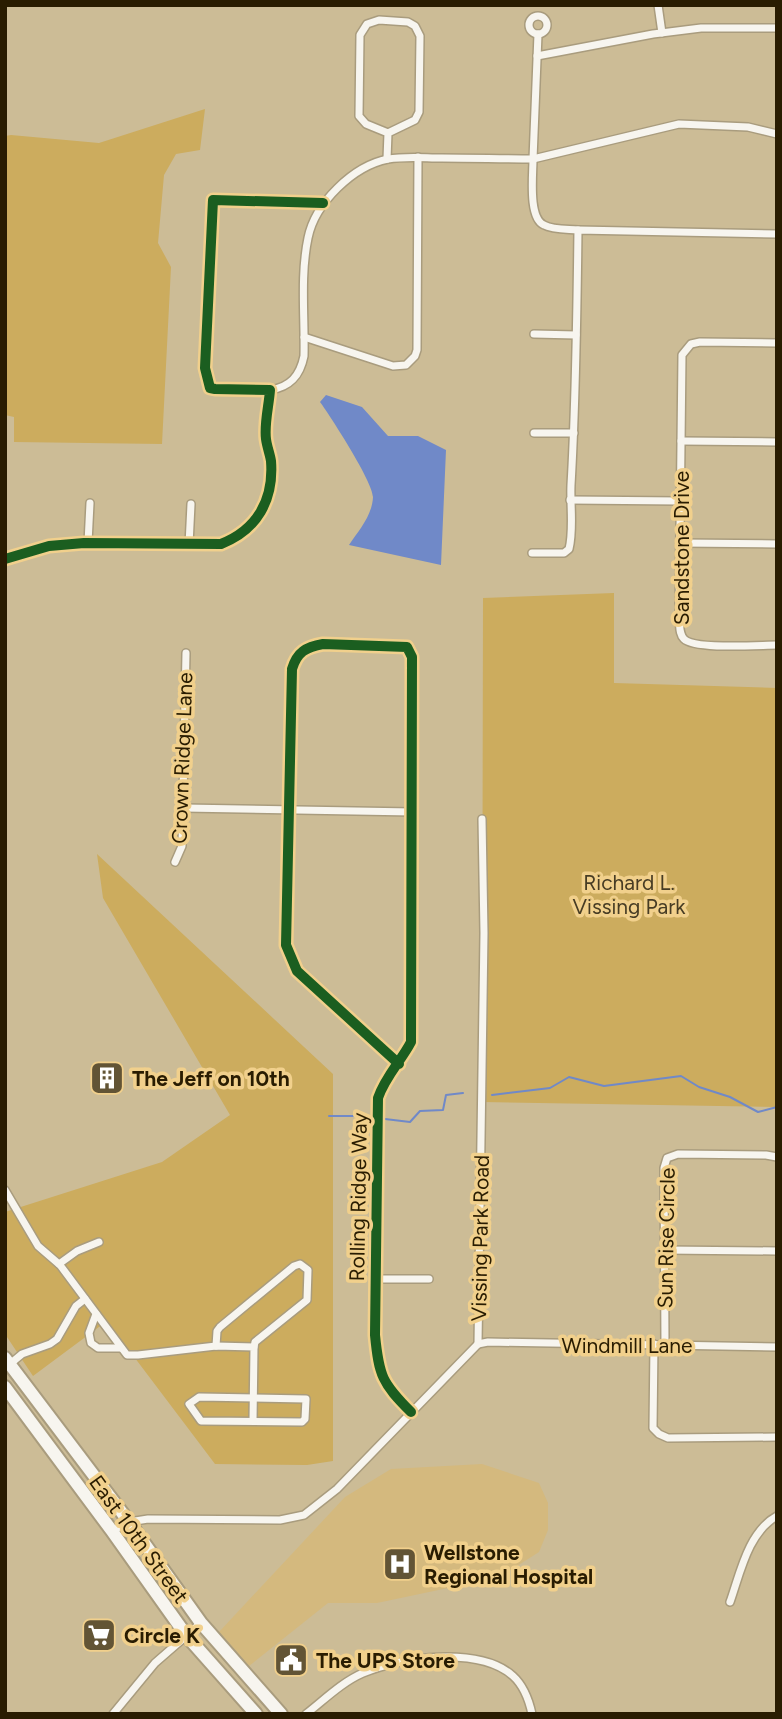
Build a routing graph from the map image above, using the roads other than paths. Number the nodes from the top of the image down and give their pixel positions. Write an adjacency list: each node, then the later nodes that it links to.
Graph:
1 (658, 5): 3 (street)
2 (777, 28): 3 (street)
3 (662, 33): 5 (street)
4 (538, 34): 5 (street)
5 (537, 56): 10 (street)
6 (388, 133): 6 (street); 9 (street)
7 (777, 134): 10 (street)
8 (418, 158): 9 (street); 10 (street); 16 (street)
9 (387, 159): 11 (street)
10 (533, 159): 12 (street)
11 (323, 203): 16 (street); 18 (street)
12 (578, 230): 13 (street); 15 (street)
13 (777, 234)
14 (534, 334): 15 (street)
15 (576, 335): 20 (street)
16 (304, 337): 18 (street)
17 (777, 343): 21 (street, Sandstone Drive)
18 (270, 390): 30 (street)
19 (534, 433): 20 (street)
20 (574, 433): 23 (street)
21 (681, 441): 22 (street); 24 (street, Sandstone Drive)
22 (777, 442)
23 (570, 500): 24 (street); 31 (street)
24 (680, 501): 27 (street, Sandstone Drive)
25 (90, 503): 28 (street)
26 (191, 505): 30 (street)
27 (680, 542): 29 (street); 33 (street, Sandstone Drive)
28 (88, 543): 30 (street); 32 (street)
29 (777, 544)
30 (189, 545)
31 (531, 553)
32 (5, 559)
33 (777, 645)
34 (186, 653): 35 (street, Crown Ridge Lane)
35 (184, 807): 36 (street); 39 (street, Crown Ridge Lane)
36 (290, 809): 37 (street); 37 (street, Rolling Ridge Way); 40 (street)
37 (413, 811): 40 (street, Rolling Ridge Way)
38 (482, 819): 52 (street, Vissing Park Road)
39 (176, 862)
40 (399, 1064): 47 (street, Rolling Ridge Way)
41 (777, 1157): 44 (street, Sun Rise Circle)
42 (5, 1190): 46 (street)
43 (99, 1242): 46 (street)
44 (664, 1250): 45 (street); 51 (street, Sun Rise Circle)
45 (777, 1251)
46 (59, 1264): 49 (street)
47 (376, 1279): 48 (street); 61 (street, Rolling Ridge Way)
48 (429, 1279)
49 (85, 1299): 50 (street); 58 (street)
50 (96, 1314): 57 (street); 57 (street)
51 (664, 1343): 53 (street, Windmill Lane); 56 (street, Windmill Lane)
52 (478, 1344): 53 (street, Windmill Lane); 61 (street, Vissing Park Road)
53 (654, 1344): 63 (street)
54 (216, 1346): 55 (street); 55 (street); 57 (street)
55 (254, 1347): 60 (street)
56 (777, 1347)
57 (121, 1348)
58 (8, 1361): 64 (main road, East 10th Street)
59 (5, 1387): 65 (main road, East 10th Street)
60 (254, 1398): 62 (street); 62 (street); 62 (street)
61 (411, 1412): 67 (street, Vissing Park Road)
62 (254, 1421)
63 (777, 1437)
64 (74, 1452): 65 (street); 67 (main road, East 10th Street)
65 (60, 1462): 68 (main road, East 10th Street)
66 (777, 1516): 69 (street)
67 (129, 1522): 68 (street, Vissing Park Road); 70 (main road, East 10th Street)
68 (112, 1531): 71 (main road, East 10th Street)
69 (730, 1602)
70 (201, 1623): 71 (street); 74 (main road, East 10th Street)
71 (186, 1635): 72 (street); 73 (main road, East 10th Street)
72 (113, 1714)
73 (256, 1714)
74 (281, 1714)
75 (306, 1714): 76 (street)
76 (532, 1714)

